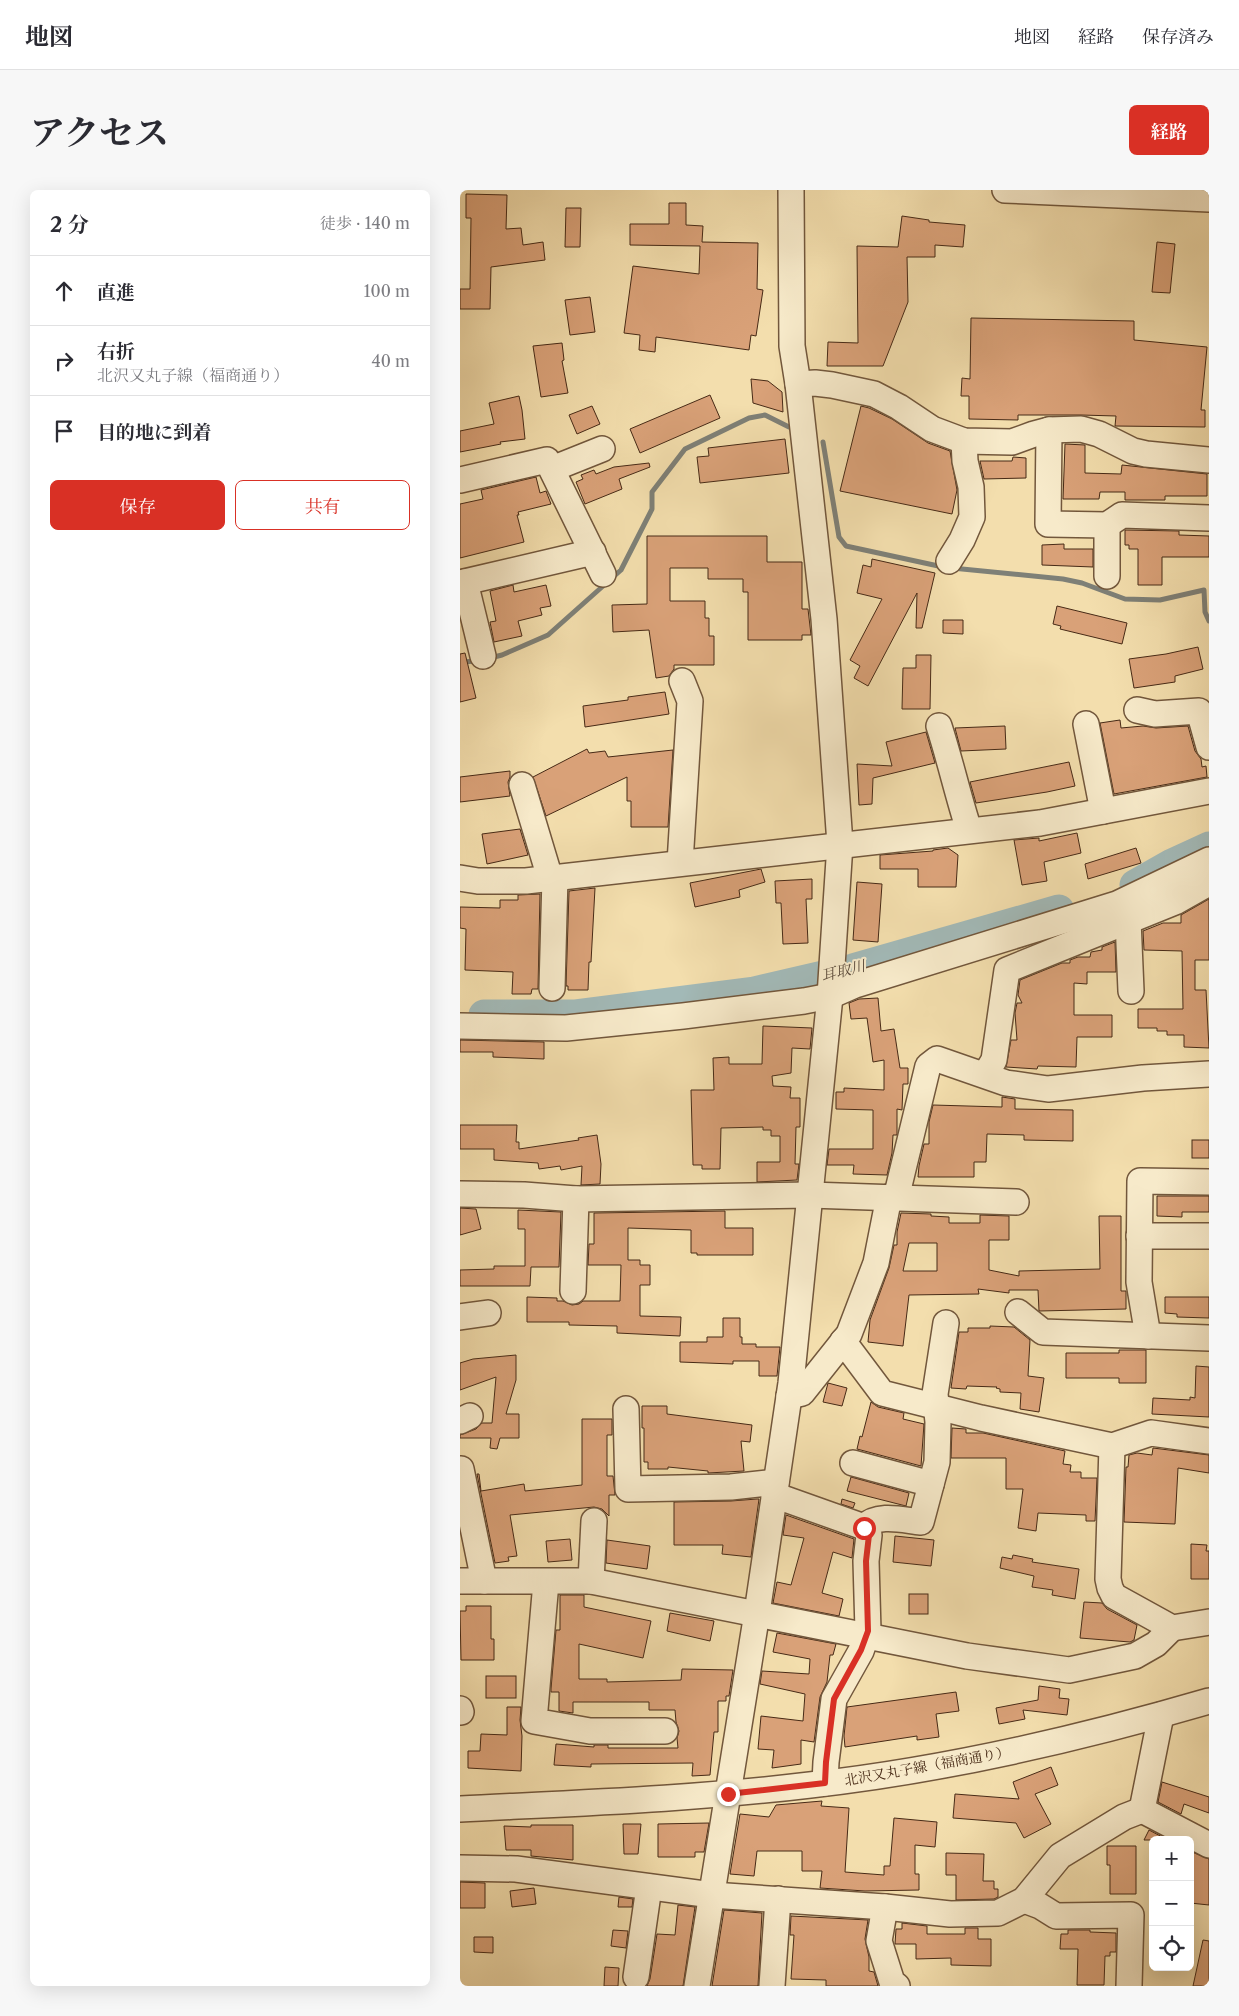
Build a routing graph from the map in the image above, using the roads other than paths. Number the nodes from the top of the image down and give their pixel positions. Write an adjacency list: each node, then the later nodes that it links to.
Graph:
1 (791, 190): 6 (street)
2 (1005, 190): 3 (street)
3 (1030, 191): 4 (street)
4 (1098, 192): 5 (street)
5 (1209, 199)
6 (798, 384): 8 (street); 28 (street)
7 (1049, 430): 8 (street); 10 (street); 14 (street)
8 (964, 441): 15 (street)
9 (602, 449): 11 (street)
10 (1209, 460)
11 (552, 469): 12 (street); 17 (street)
12 (460, 480)
13 (1209, 518): 14 (street)
14 (1107, 524): 16 (street)
15 (949, 560)
16 (1108, 576)
17 (462, 582): 18 (street)
18 (483, 656)
19 (682, 681): 30 (street)
20 (1137, 710): 23 (street)
21 (1086, 724): 26 (street)
22 (939, 726): 27 (street)
23 (1209, 747)
24 (522, 785): 32 (street)
25 (1209, 791): 26 (street)
26 (1103, 811): 27 (street)
27 (969, 830): 28 (street)
28 (840, 844): 30 (street); 37 (street)
29 (1209, 860): 37 (street)
30 (680, 863): 32 (street)
31 (460, 878): 32 (street)
32 (552, 878): 35 (street)
33 (1209, 883): 34 (street)
34 (1128, 920): 36 (street); 40 (street)
35 (552, 988)
36 (1130, 991)
37 (830, 994): 38 (street); 43 (street)
38 (460, 1026)
39 (1209, 1074): 40 (street)
40 (985, 1075): 44 (street)
41 (1209, 1182): 47 (street)
42 (460, 1194): 45 (street)
43 (810, 1195): 44 (street); 45 (street); 57 (street)
44 (893, 1198): 46 (street); 56 (street)
45 (576, 1199): 49 (street)
46 (1016, 1202)
47 (1139, 1236): 48 (street); 54 (street)
48 (1209, 1236)
49 (573, 1290)
50 (1018, 1312): 54 (street)
51 (488, 1313): 52 (street)
52 (460, 1317)
53 (946, 1323): 58 (street)
54 (1148, 1336): 55 (street)
55 (1209, 1338)
56 (844, 1341): 57 (street); 58 (street)
57 (789, 1396): 65 (street)
58 (936, 1406): 61 (street); 64 (street)
59 (626, 1409): 65 (street)
60 (1209, 1440): 61 (street)
61 (1112, 1446): 73 (street)
62 (853, 1463): 64 (street)
63 (461, 1469): 68 (street)
64 (931, 1484): 67 (street)
65 (775, 1488): 67 (street); 71 (street)
66 (594, 1521): 69 (street)
67 (864, 1528): 74 (street)
68 (472, 1581): 70 (street)
69 (591, 1581): 70 (street); 71 (street)
70 (546, 1582): 77 (street)
71 (757, 1613): 74 (street); 79 (street)
72 (1209, 1622): 73 (street)
73 (1172, 1628): 74 (street)
74 (866, 1636): 78 (street)
75 (1209, 1701): 76 (street, 北沢又丸子線（福商通り）)
76 (1161, 1715): 78 (street, 北沢又丸子線（福商通り）); 81 (street)
77 (665, 1731)
78 (825, 1783): 79 (street, 北沢又丸子線（福商通り）)
79 (728, 1794): 80 (street, 北沢又丸子線（福商通り）); 85 (street)
80 (460, 1809)
81 (1142, 1810): 82 (street); 87 (street)
82 (1209, 1845)
83 (460, 1868): 84 (street)
84 (649, 1887): 85 (street); 89 (street)
85 (712, 1895): 86 (street); 90 (street)
86 (778, 1899): 88 (street); 91 (street)
87 (1024, 1900): 88 (street); 93 (street)
88 (884, 1907): 92 (street)
89 (636, 1976)
90 (698, 1986)
91 (772, 1986)
92 (897, 1986)
93 (1129, 1986)

